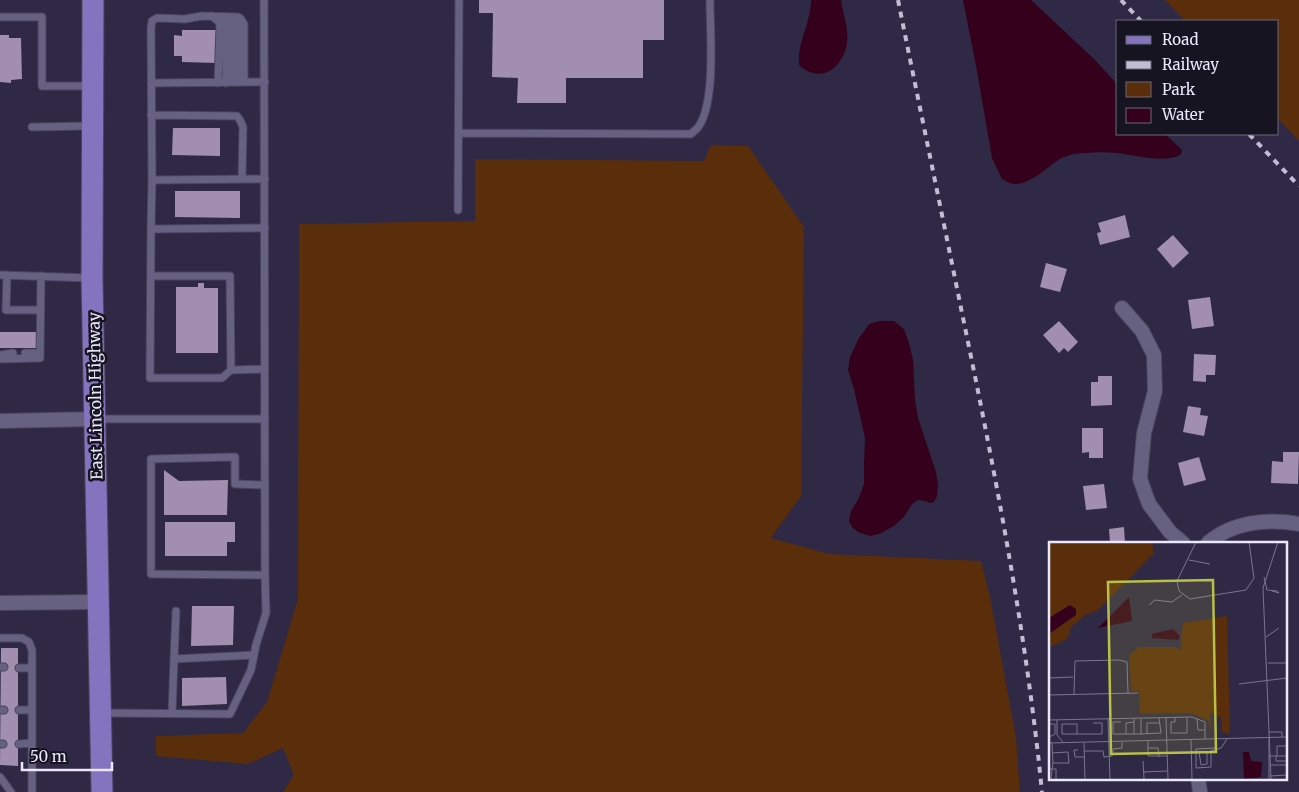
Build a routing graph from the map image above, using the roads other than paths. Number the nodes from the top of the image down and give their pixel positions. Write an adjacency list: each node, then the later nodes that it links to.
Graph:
1 (93, 0): 10 (main road, East Lincoln Highway)
2 (264, 0): 8 (lane)
3 (459, 0): 14 (lane)
4 (710, 0): 14 (lane)
5 (0, 17): 10 (lane)
6 (223, 17): 7 (lane); 7 (lane); 7 (lane); 9 (lane)
7 (232, 82): 8 (lane); 9 (lane)
8 (265, 82): 16 (lane)
9 (151, 83): 11 (lane)
10 (93, 86): 12 (main road, East Lincoln Highway)
11 (151, 115): 15 (lane); 17 (lane)
12 (93, 126): 13 (lane); 24 (main road, East Lincoln Highway)
13 (32, 127)
14 (459, 133): 18 (lane)
15 (242, 179): 16 (lane); 17 (lane)
16 (265, 179): 19 (lane)
17 (152, 180): 20 (lane)
18 (458, 210)
19 (265, 228): 20 (lane); 32 (lane)
20 (151, 229): 23 (lane)
21 (4, 275): 22 (lane); 26 (lane)
22 (42, 276): 24 (lane); 26 (lane)
23 (151, 276): 33 (lane); 33 (lane)
24 (92, 278): 34 (main road, East Lincoln Highway)
25 (1122, 308): 39 (street)
26 (41, 310): 29 (lane)
27 (13, 353): 30 (lane)
28 (25, 353): 29 (lane)
29 (40, 353): 31 (lane)
30 (0, 355)
31 (0, 359)
32 (265, 369): 33 (lane); 35 (lane)
33 (231, 370)
34 (95, 419): 35 (lane); 36 (street); 42 (main road, East Lincoln Highway)
35 (265, 419): 37 (lane)
36 (0, 421)
37 (265, 485): 41 (lane); 41 (lane)
38 (1299, 524): 40 (street)
39 (1182, 542)
40 (1209, 542)
41 (265, 575): 46 (lane)
42 (98, 602): 43 (street); 52 (main road, East Lincoln Highway)
43 (0, 603)
44 (176, 611): 47 (lane)
45 (0, 638): 49 (lane)
46 (254, 655): 47 (lane); 53 (lane)
47 (174, 659): 53 (lane)
48 (18, 668): 49 (lane)
49 (32, 668): 51 (lane)
50 (18, 710): 51 (lane)
51 (32, 710): 55 (lane)
52 (101, 713): 53 (lane); 57 (main road, East Lincoln Highway)
53 (172, 714)
54 (19, 744): 55 (lane)
55 (32, 744): 59 (lane)
56 (0, 777): 58 (lane)
57 (100, 787)
58 (11, 792)
59 (32, 792)

